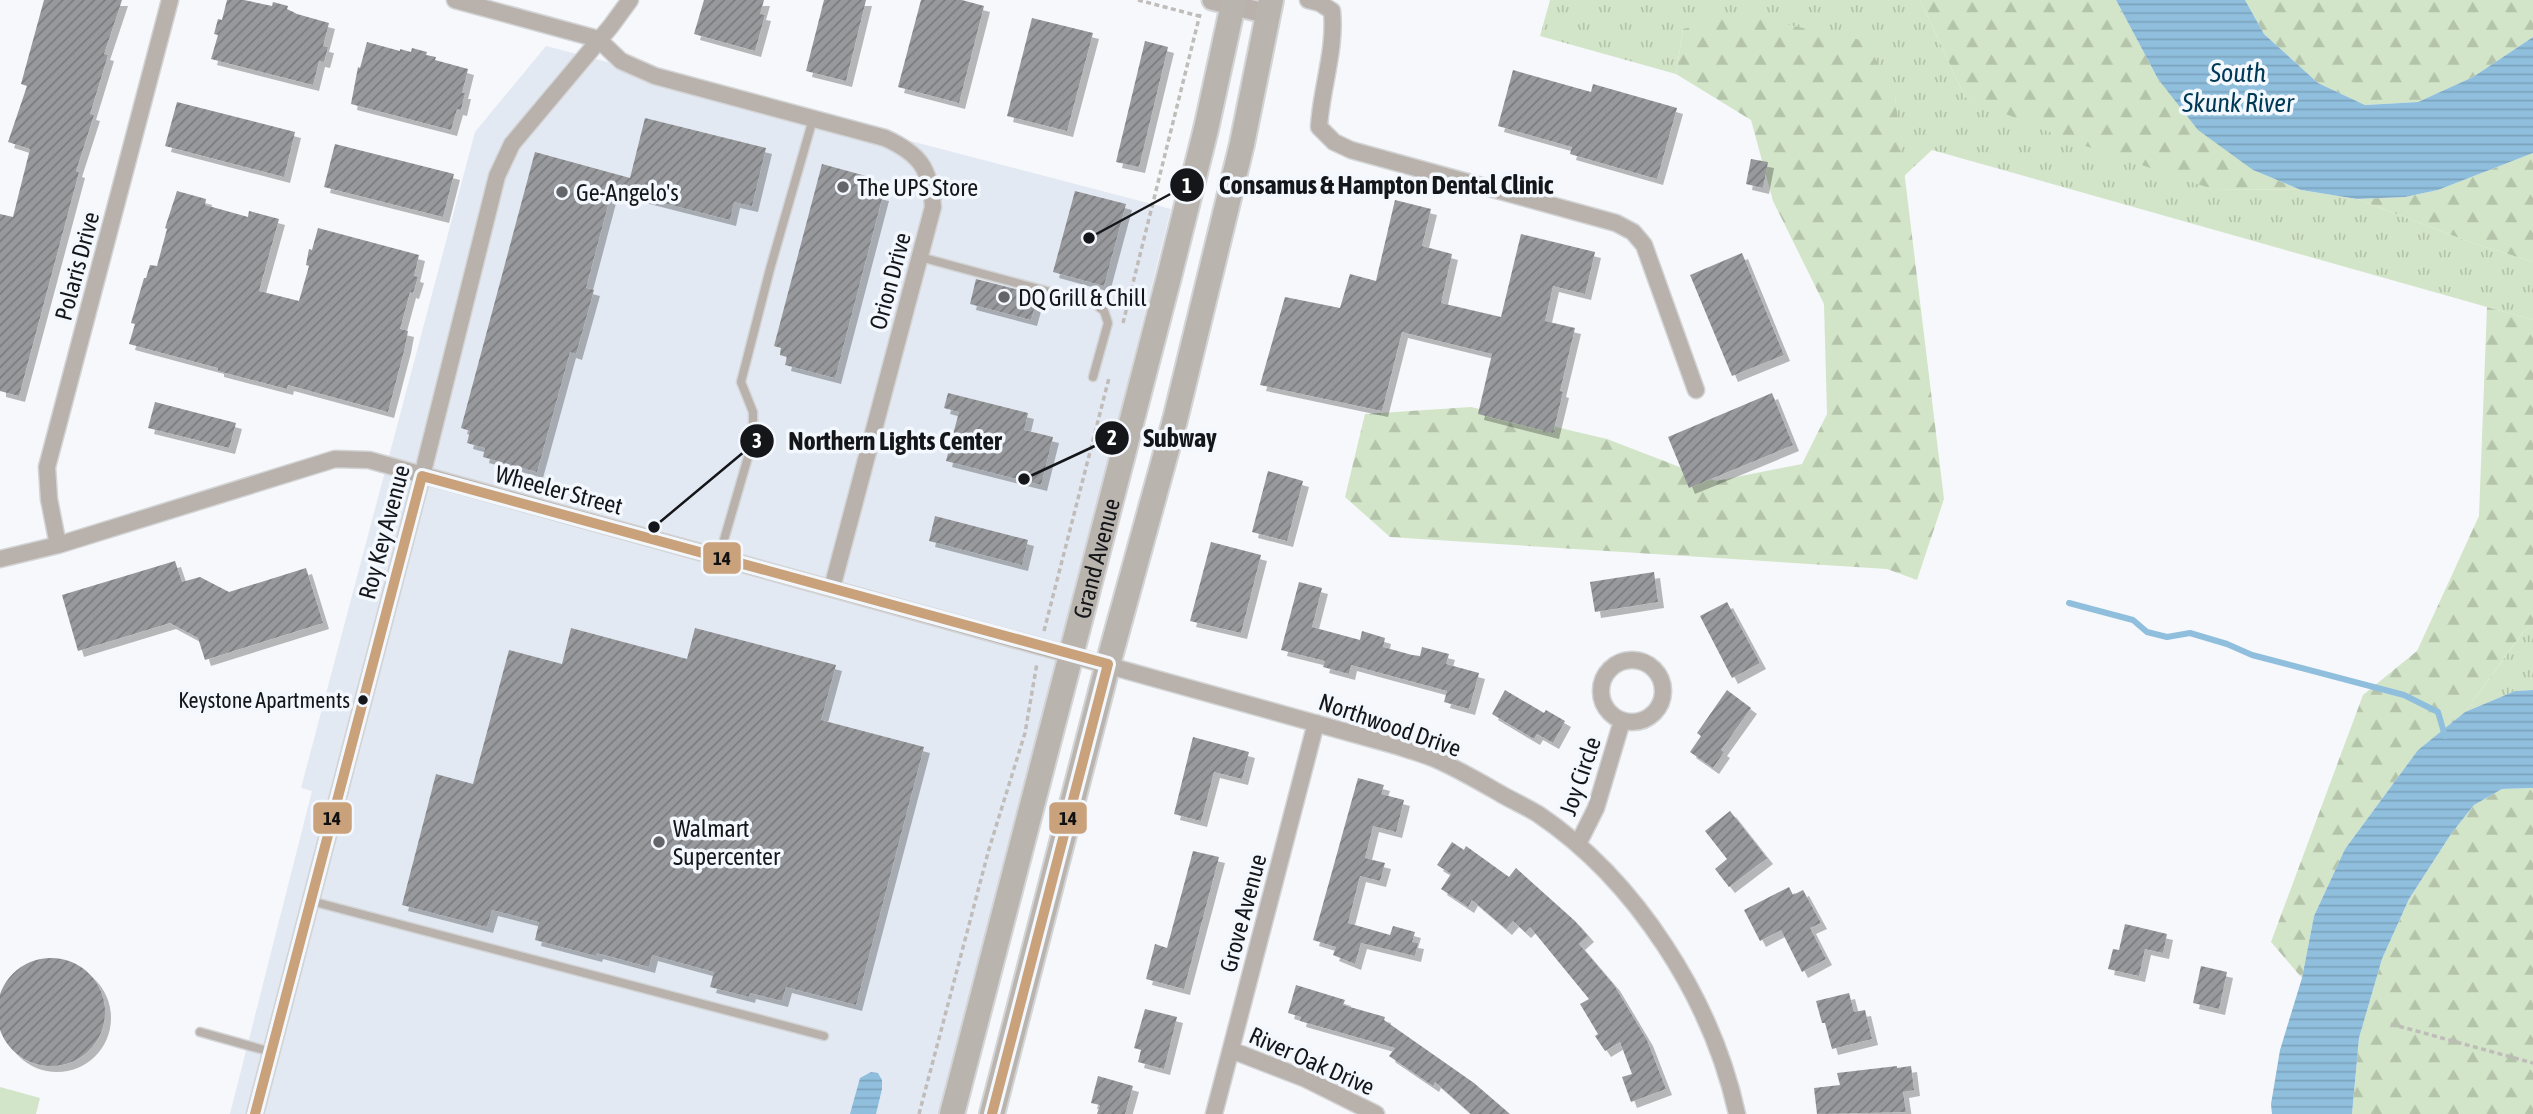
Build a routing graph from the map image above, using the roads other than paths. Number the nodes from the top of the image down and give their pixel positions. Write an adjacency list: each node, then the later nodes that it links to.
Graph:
1 (170, 0): 13 (street, Polaris Drive)
2 (455, 0): 7 (street)
3 (630, 0): 7 (street, Roy Key Avenue)
4 (1308, 0): 11 (street)
5 (1226, 2): 6 (street); 17 (main road, Grand Avenue)
6 (1270, 7): 18 (main road, Grand Avenue)
7 (598, 39): 8 (street, Orion Drive); 12 (street, Roy Key Avenue)
8 (813, 119): 9 (street, Orion Drive); 14 (lane)
9 (920, 257): 10 (lane); 16 (street, Orion Drive)
10 (1093, 377)
11 (1696, 390)
12 (422, 476): 13 (street, Wheeler Street); 14 (street, Wheeler Street); 22 (street, Roy Key Avenue)
13 (58, 545): 15 (street, Wheeler Street)
14 (719, 557): 16 (street, Wheeler Street)
15 (0, 559)
16 (832, 588): 17 (street, Wheeler Street)
17 (1070, 654): 18 (street, Wheeler Street); 28 (main road, Grand Avenue)
18 (1108, 664): 20 (street, Northwood Drive); 29 (main road, Grand Avenue)
19 (1622, 721): 21 (street, Joy Circle)
20 (1316, 723): 21 (street, Northwood Drive); 25 (street, Grove Avenue)
21 (1578, 845): 32 (street, Northwood Drive)
22 (311, 901): 24 (lane); 26 (street, Roy Key Avenue)
23 (200, 1032): 26 (lane)
24 (824, 1035)
25 (1231, 1050): 30 (street, Grove Avenue); 31 (street, River Oak Drive)
26 (271, 1052): 27 (street, Roy Key Avenue)
27 (255, 1114)
28 (952, 1114)
29 (992, 1114)
30 (1214, 1114)
31 (1376, 1114)
32 (1737, 1114)

